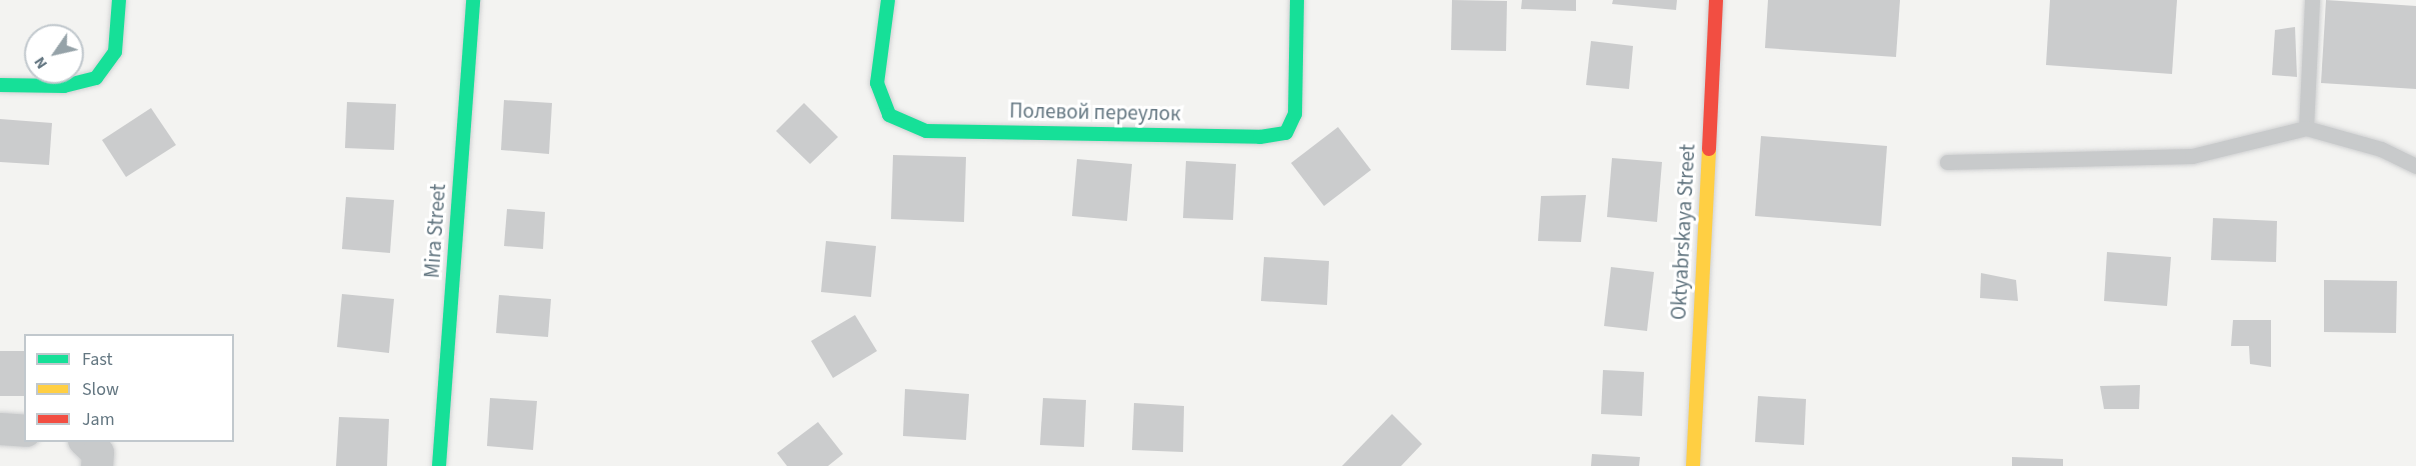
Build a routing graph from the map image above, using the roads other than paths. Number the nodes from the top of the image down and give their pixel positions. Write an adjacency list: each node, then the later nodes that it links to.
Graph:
1 (118, 0): 7 (street)
2 (473, 0): 15 (street, Mira Street)
3 (888, 0): 4 (street, Полевой переулок)
4 (1297, 0)
5 (1716, 0): 16 (street, Oktyabrskaya Street)
6 (2312, 0): 8 (lane)
7 (0, 85)
8 (2306, 128): 9 (lane); 10 (lane)
9 (1947, 162)
10 (2416, 166)
11 (0, 429): 12 (street)
12 (24, 430)
13 (85, 442): 14 (street)
14 (97, 466)
15 (439, 466)
16 (1693, 466)

